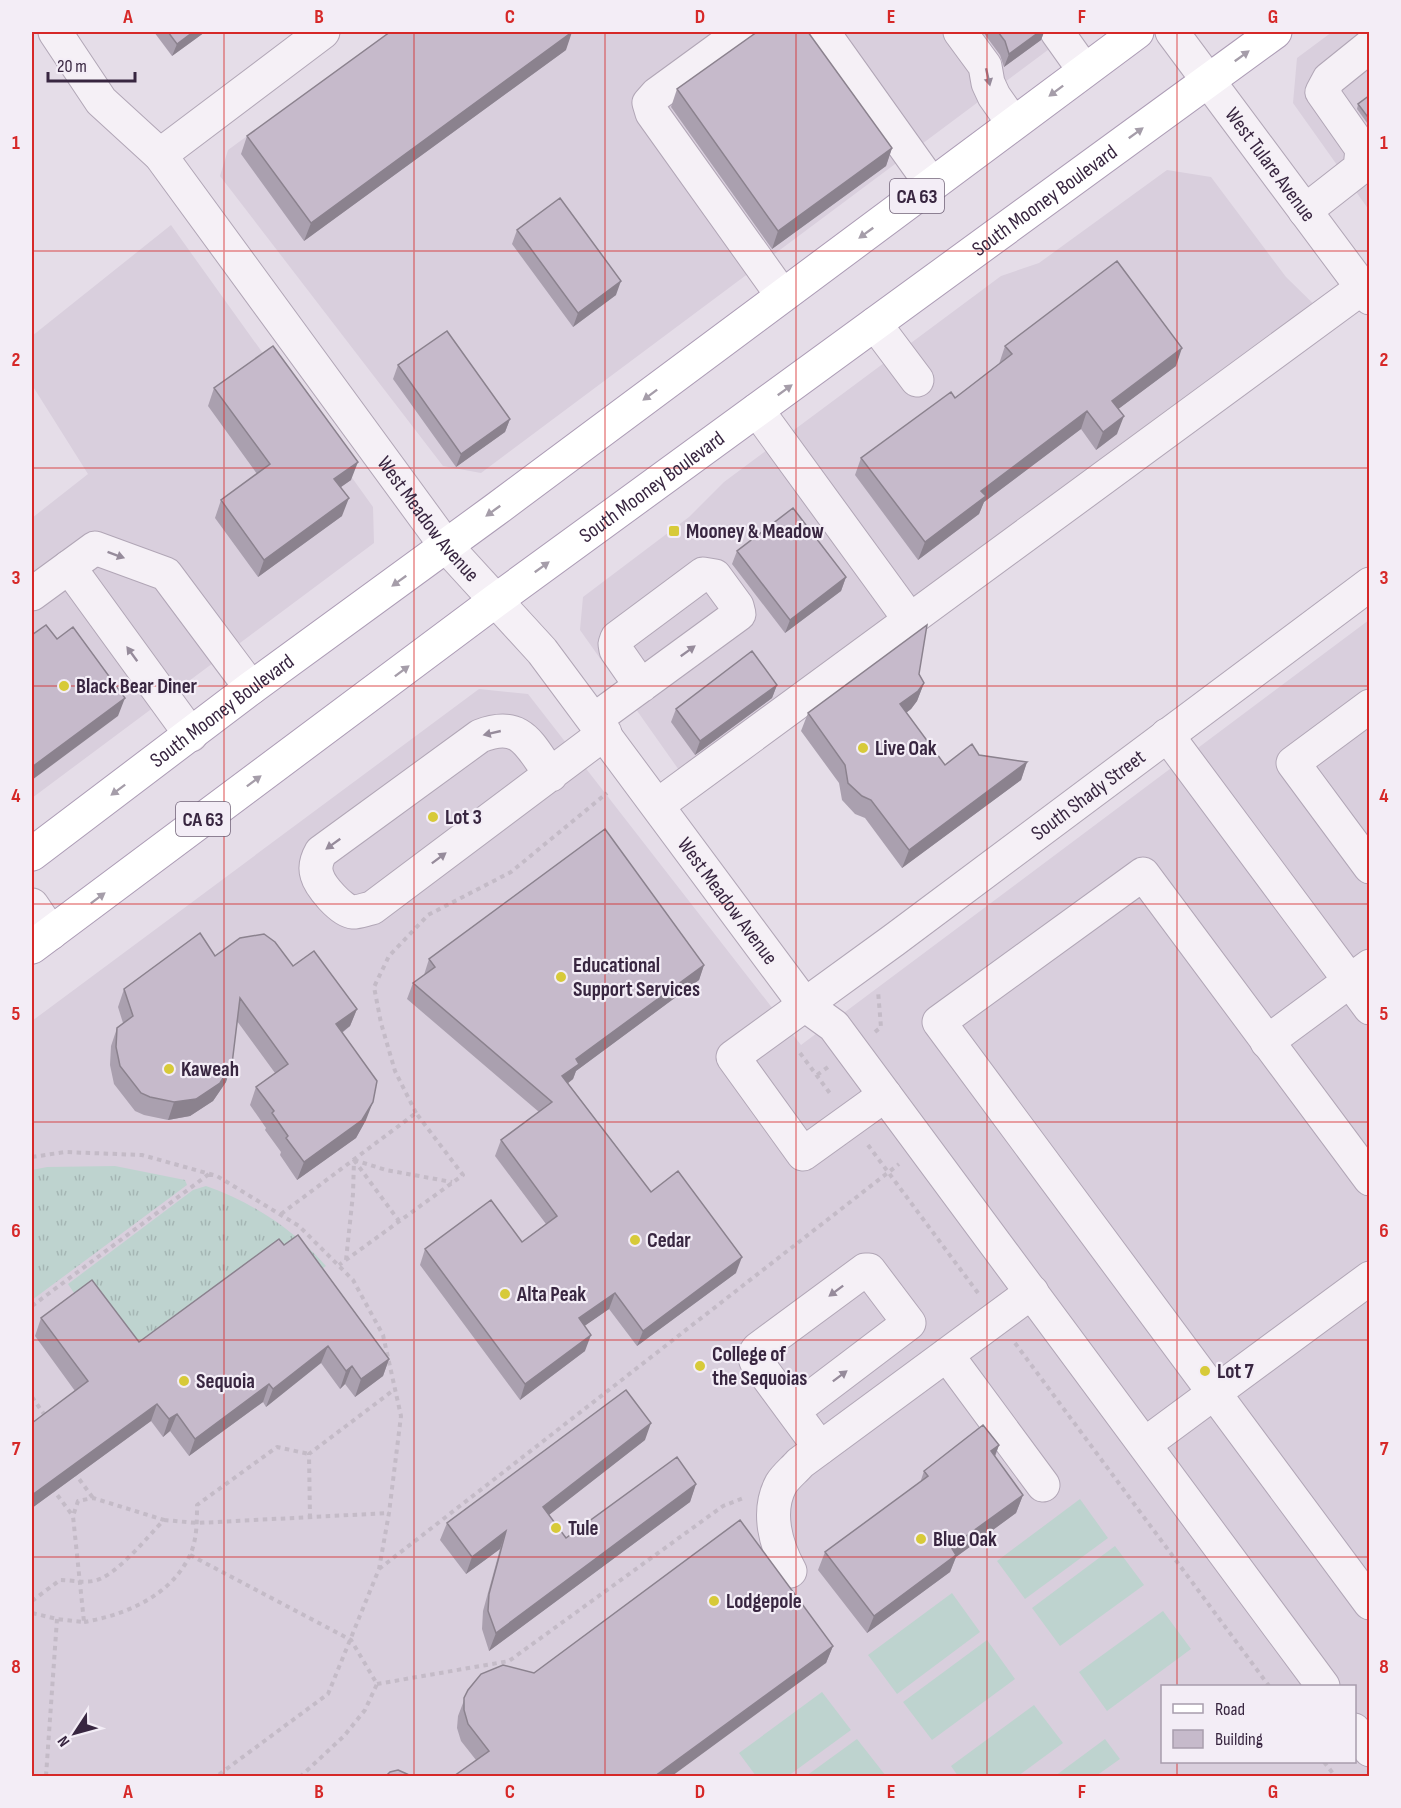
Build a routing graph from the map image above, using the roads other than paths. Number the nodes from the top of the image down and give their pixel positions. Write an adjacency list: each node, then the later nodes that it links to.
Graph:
1 (55, 32): 14 (street, West Meadow Avenue)
2 (323, 32): 14 (street)
3 (742, 32): 18 (street)
4 (824, 32): 15 (street)
5 (960, 32): 13 (street, one-way to 13)
6 (1057, 32): 11 (street)
7 (1137, 32): 11 (main road, South Mooney Boulevard / CA 63)
8 (1172, 32): 12 (street, West Tulare Avenue)
9 (1275, 32): 12 (main road, South Mooney Boulevard / CA 63, one-way to 9)
10 (1370, 46): 16 (street)
11 (1084, 70): 13 (main road, South Mooney Boulevard / CA 63, one-way to 13)
12 (1208, 80): 16 (street, West Tulare Avenue); 19 (main road, South Mooney Boulevard / CA 63, one-way to 12)
13 (1014, 123): 15 (main road, South Mooney Boulevard / CA 63)
14 (160, 154): 22 (street, West Meadow Avenue)
15 (932, 185): 18 (main road, South Mooney Boulevard / CA 63, one-way to 18)
16 (1305, 211): 17 (street, West Tulare Avenue)
17 (1366, 293): 27 (street)
18 (782, 295): 22 (main road, South Mooney Boulevard / CA 63, one-way to 22)
19 (875, 324): 20 (street); 21 (main road, South Mooney Boulevard / CA 63, one-way to 19)
20 (917, 380)
21 (757, 410): 26 (main road, South Mooney Boulevard / CA 63, one-way to 21); 27 (street)
22 (446, 546): 26 (street, West Meadow Avenue); 29 (main road, South Mooney Boulevard / CA 63, one-way to 29)
23 (69, 567): 25 (street); 29 (street, one-way to 29); 32 (street, one-way to 23)
24 (1370, 584): 33 (street, South Shady Street)
25 (32, 594)
26 (495, 601): 31 (street, West Meadow Avenue); 39 (main road, South Mooney Boulevard / CA 63, one-way to 26)
27 (910, 620): 35 (street)
28 (641, 686): 31 (street)
29 (251, 688): 32 (main road, South Mooney Boulevard / CA 63)
30 (1370, 706): 37 (street)
31 (600, 727): 34 (street); 35 (street, West Meadow Avenue)
32 (191, 735): 36 (main road, South Mooney Boulevard / CA 63, one-way to 36)
33 (1167, 735): 40 (street); 41 (street, South Shady Street)
34 (551, 774): 34 (street, one-way to 34)
35 (658, 805): 41 (street, West Meadow Avenue)
36 (32, 854)
37 (1370, 867)
38 (32, 905): 39 (street)
39 (41, 940)
40 (1360, 974): 42 (street); 43 (street)
41 (805, 1005): 44 (street, West Meadow Avenue); 44 (street, South Shady Street)
42 (1370, 1008)
43 (1267, 1042): 45 (street); 50 (street)
44 (885, 1095): 47 (street, West Meadow Avenue)
45 (1370, 1179)
46 (1370, 1278): 50 (street)
47 (1032, 1292): 49 (street); 52 (street, West Meadow Avenue)
48 (909, 1323): 49 (street); 51 (street, one-way to 48); 51 (street, one-way to 51)
49 (943, 1358): 53 (street); 54 (street)
50 (1215, 1393): 52 (street); 56 (street)
51 (793, 1411): 53 (street)
52 (1145, 1444): 57 (street, West Meadow Avenue)
53 (820, 1448): 55 (street)
54 (1043, 1485)
55 (790, 1571)
56 (1370, 1603)
57 (1322, 1685)
58 (1356, 1732): 59 (street)
59 (1370, 1750)

